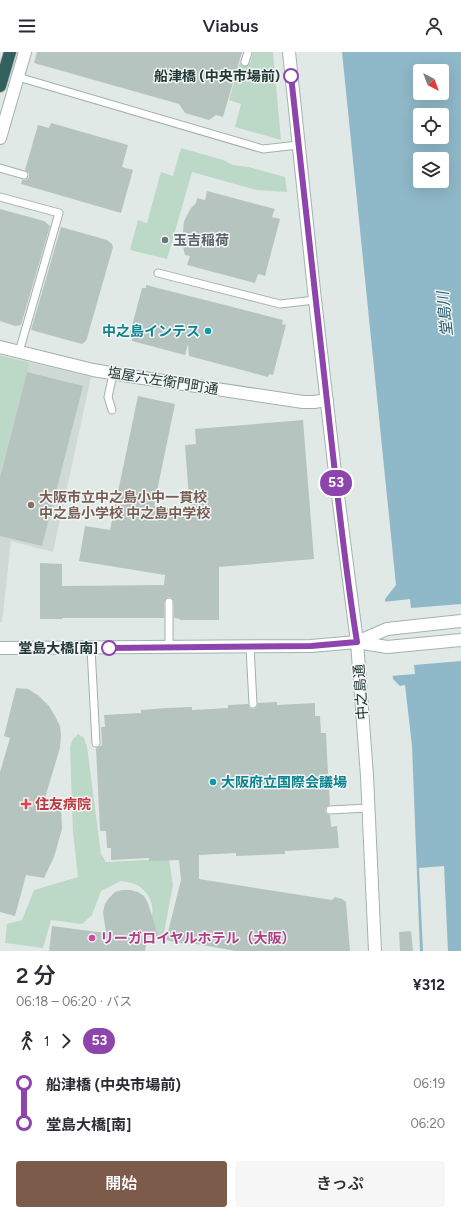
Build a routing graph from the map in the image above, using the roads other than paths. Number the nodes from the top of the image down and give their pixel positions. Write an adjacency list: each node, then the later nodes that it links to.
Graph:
1 (10, 52): 7 (highway)
2 (25, 52): 6 (street)
3 (248, 52): 5 (lane)
4 (289, 52): 9 (street, 中之島通)
5 (245, 62)
6 (18, 77): 8 (street); 9 (lane)
7 (0, 86)
8 (0, 138)
9 (298, 145): 14 (street, 中之島通)
10 (0, 168): 11 (lane)
11 (24, 175)
12 (0, 197): 16 (lane)
13 (158, 273): 14 (lane)
14 (315, 300): 18 (street, 中之島通)
15 (0, 347): 16 (street, 塩屋六左衛門町通)
16 (18, 352): 17 (street, 塩屋六左衛門町通)
17 (113, 374): 18 (street, 塩屋六左衛門町通); 19 (lane)
18 (327, 400): 23 (street, 中之島通)
19 (112, 410)
20 (169, 602): 24 (lane)
21 (461, 622): 23 (street)
22 (461, 640): 23 (street)
23 (357, 642): 25 (street); 30 (street, 中之島通)
24 (169, 647): 25 (street); 27 (street)
25 (250, 647): 28 (lane)
26 (0, 648): 27 (street)
27 (92, 648): 29 (lane)
28 (253, 704)
29 (96, 743)
30 (368, 808): 31 (lane); 32 (street, 中之島通)
31 (330, 810)
32 (375, 951)

